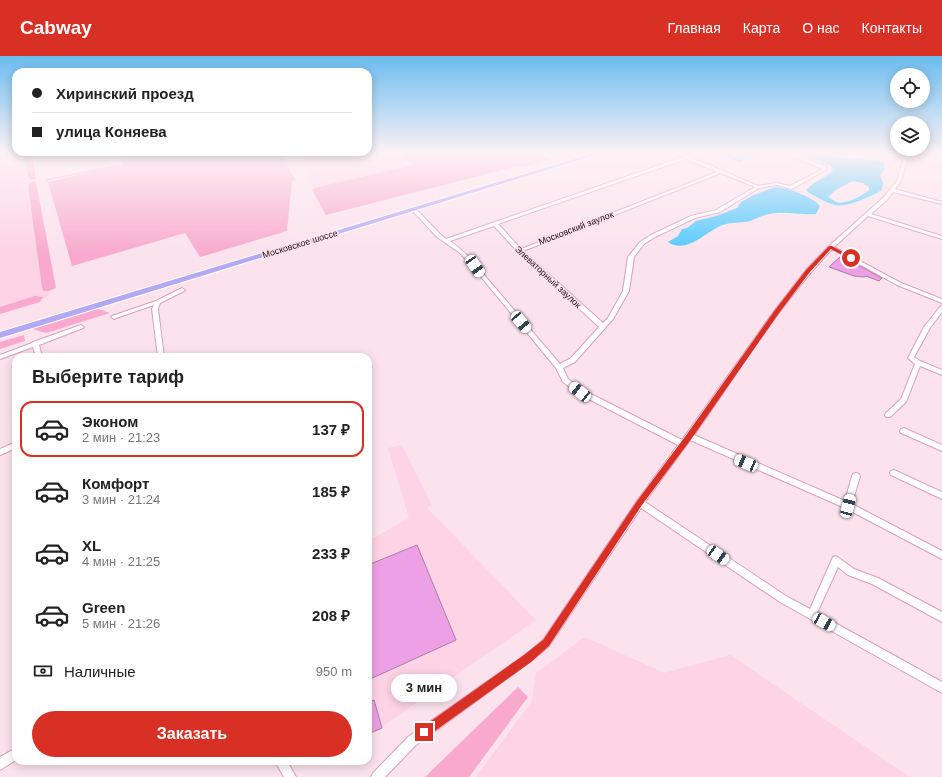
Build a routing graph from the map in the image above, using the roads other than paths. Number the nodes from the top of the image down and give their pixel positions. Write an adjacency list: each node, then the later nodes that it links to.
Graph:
1 (480, 187): 25 (highway, Московское шоссе)
2 (487, 187): 9 (highway, Московское шоссе)
3 (602, 187): 11 (street)
4 (682, 187): 17 (street, Московский заулок)
5 (758, 187): 24 (street)
6 (894, 187): 7 (street)
7 (892, 190): 8 (street); 10 (street)
8 (942, 203)
9 (412, 209): 12 (street); 25 (highway, Московское шоссе)
10 (869, 215): 14 (street); 16 (street)
11 (495, 224): 13 (street); 17 (street, Элеваторный заулок)
12 (436, 234): 13 (street); 15 (street)
13 (455, 237): 15 (street)
14 (942, 238)
15 (445, 241): 31 (street)
16 (831, 247): 19 (street); 35 (street)
17 (520, 251): 24 (street, Элеваторный заулок)
18 (182, 290): 20 (street)
19 (942, 301)
20 (158, 302): 22 (street); 28 (street)
21 (942, 308): 30 (street)
22 (114, 317)
23 (81, 327): 26 (street)
24 (603, 327): 31 (street)
25 (0, 334)
26 (35, 342): 27 (street); 29 (street)
27 (38, 353)
28 (160, 353)
29 (0, 357)
30 (918, 363): 32 (street); 33 (street)
31 (559, 367): 36 (street)
32 (942, 373)
33 (888, 415)
34 (904, 431): 38 (street)
35 (689, 436): 36 (street); 44 (street)
36 (683, 444): 43 (street)
37 (12, 447): 39 (street)
38 (942, 448)
39 (0, 452)
40 (894, 473): 42 (street)
41 (856, 476): 44 (street)
42 (942, 496)
43 (640, 503): 46 (street); 53 (street)
44 (848, 506): 45 (street)
45 (942, 555)
46 (812, 615): 47 (street); 48 (street)
47 (942, 616)
48 (942, 688)
49 (12, 756): 50 (street)
50 (0, 764)
51 (283, 765): 52 (street)
52 (290, 777)
53 (377, 777)

